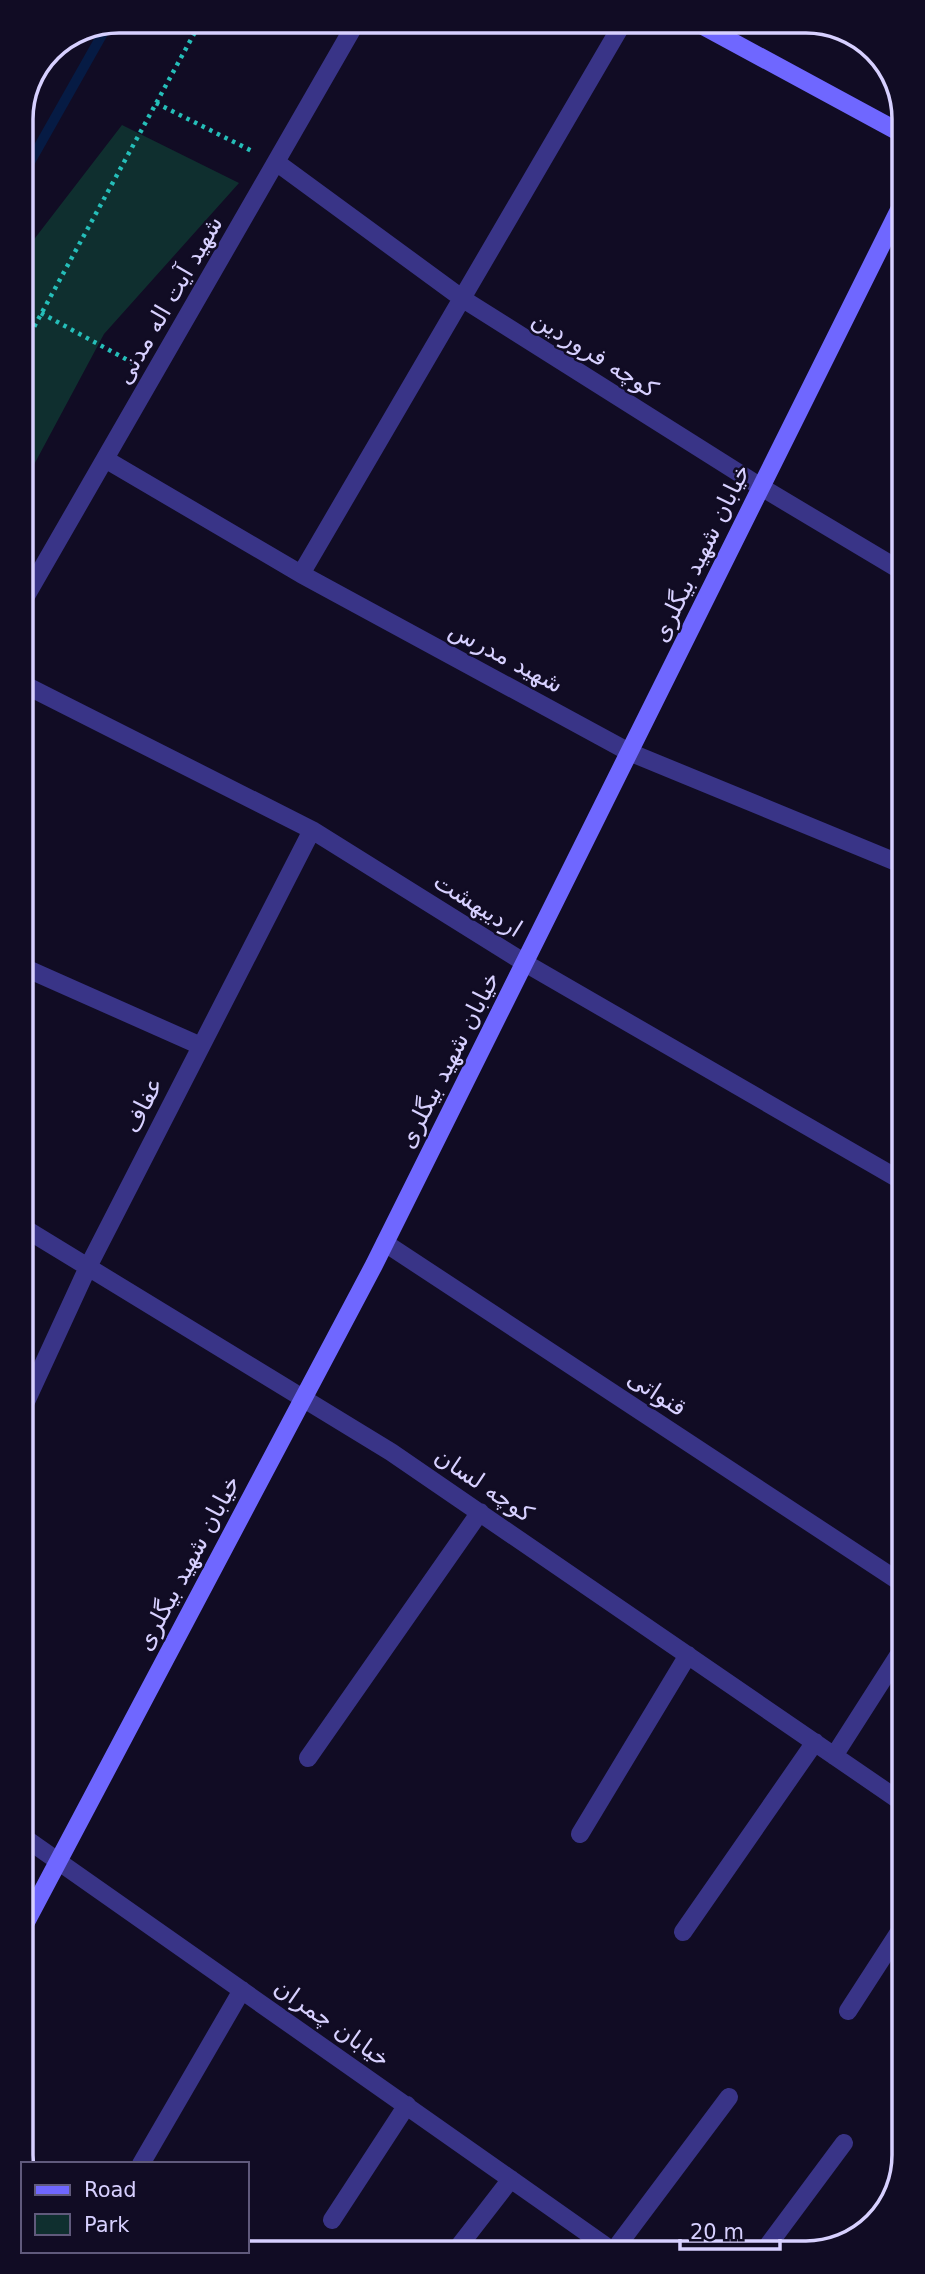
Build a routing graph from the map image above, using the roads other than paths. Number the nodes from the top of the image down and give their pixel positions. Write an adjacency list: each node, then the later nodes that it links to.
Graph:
1 (350, 33): 5 (street, شهید آیت اله مدنی)
2 (617, 33): 7 (street)
3 (725, 33): 4 (street)
4 (892, 128)
5 (276, 162): 7 (street, کوچه فروردین); 8 (street, شهید آیت اله مدنی)
6 (892, 224): 9 (street, خیابان شهید بیگلری)
7 (463, 299): 9 (street, کوچه فروردین); 11 (street)
8 (105, 458): 11 (street, شهید مدرس); 12 (street, شهید آیت اله مدنی)
9 (761, 487): 10 (street, کوچه فروردین); 14 (street, خیابان شهید بیگلری)
10 (892, 565)
11 (301, 574): 14 (street, شهید مدرس)
12 (33, 584)
13 (33, 689): 15 (street, اردیبهشت)
14 (629, 752): 16 (street, شهید مدرس); 17 (street, خیابان شهید بیگلری)
15 (312, 830): 17 (street, اردیبهشت); 19 (street, عفاف)
16 (892, 860)
17 (525, 963): 20 (street, اردیبهشت); 22 (street, خیابان شهید بیگلری)
18 (33, 971): 19 (street)
19 (201, 1046): 23 (street, عفاف)
20 (892, 1175)
21 (33, 1233): 23 (street, کوچه لسان)
22 (385, 1243): 25 (street, خیابان شهید بیگلری); 27 (street, قنواتی)
23 (88, 1267): 24 (street, عفاف); 25 (street, کوچه لسان)
24 (33, 1386)
25 (303, 1398): 26 (street, کوچه لسان); 36 (street, خیابان شهید بیگلری)
26 (480, 1512): 28 (street, کوچه لسان); 32 (street)
27 (892, 1577)
28 (688, 1655): 30 (street, کوچه لسان); 34 (street)
29 (892, 1665): 31 (street)
30 (814, 1742): 31 (street, کوچه لسان); 38 (street)
31 (834, 1756): 33 (street, کوچه لسان)
32 (308, 1758)
33 (892, 1796)
34 (580, 1834)
35 (33, 1844): 36 (street, خیابان چمران)
36 (58, 1861): 37 (street, خیابان شهید بیگلری); 40 (street, خیابان چمران)
37 (33, 1910)
38 (683, 1932)
39 (892, 1943): 41 (street)
40 (242, 1990): 43 (street, خیابان چمران); 45 (street)
41 (848, 2011)
42 (729, 2097): 50 (street)
43 (407, 2105): 46 (street, خیابان چمران); 47 (street)
44 (844, 2143): 51 (street)
45 (142, 2162)
46 (511, 2179): 48 (street); 49 (street, خیابان چمران)
47 (332, 2220)
48 (463, 2241)
49 (600, 2241)
50 (618, 2241)
51 (771, 2241)

